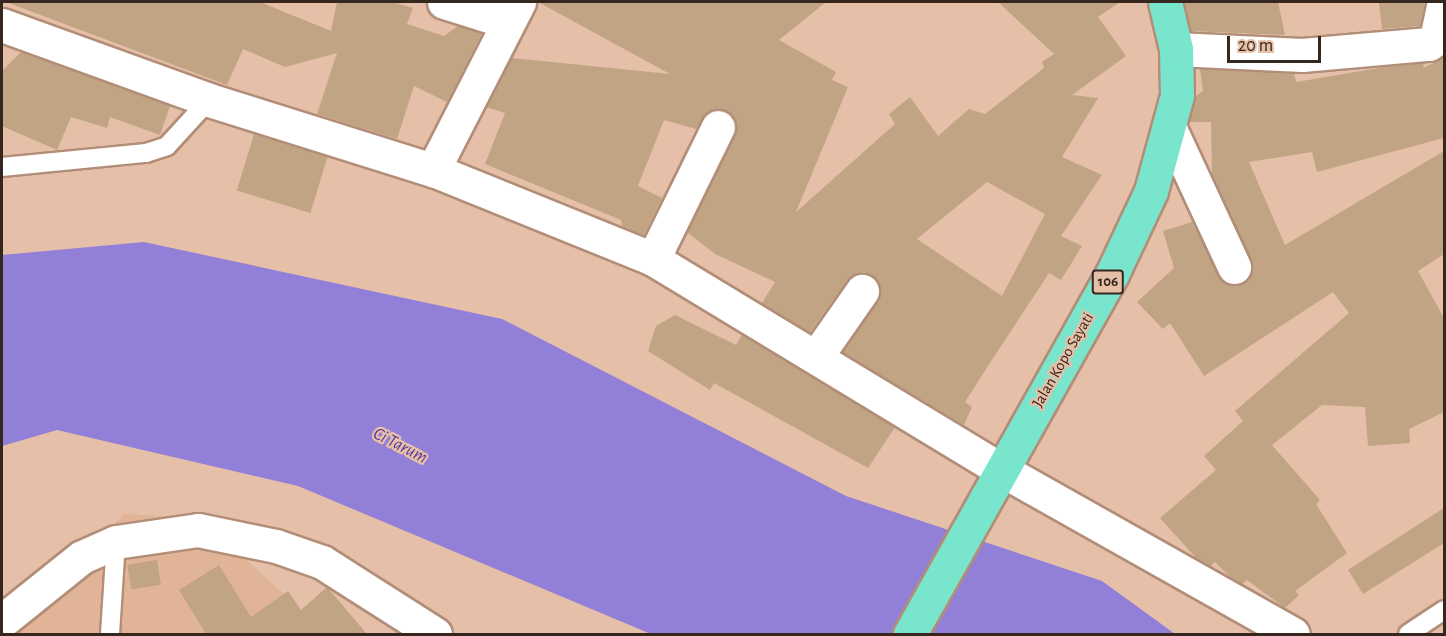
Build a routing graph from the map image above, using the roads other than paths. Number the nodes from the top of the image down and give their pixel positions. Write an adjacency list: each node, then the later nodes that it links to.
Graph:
1 (444, 2): 4 (street)
2 (1165, 2): 6 (main road, Jalan Kopo Sayati / 106)
3 (1444, 2): 6 (street)
4 (514, 12): 11 (street)
5 (2, 25): 7 (street)
6 (1176, 49): 9 (main road, Jalan Kopo Sayati / 106)
7 (209, 100): 10 (lane); 11 (street)
8 (718, 127): 12 (street)
9 (1171, 131): 13 (street); 16 (main road, Jalan Kopo Sayati / 106)
10 (2, 167)
11 (433, 170): 12 (street)
12 (653, 259): 15 (street)
13 (1234, 267)
14 (862, 291): 15 (street)
15 (818, 354): 16 (street)
16 (1000, 469): 22 (main road, Jalan Kopo Sayati / 106); 23 (street)
17 (116, 542): 19 (street); 20 (lane); 21 (street)
18 (1444, 610): 24 (lane)
19 (2, 621)
20 (110, 634)
21 (435, 634)
22 (910, 634)
23 (1293, 634)
24 (1408, 634)

